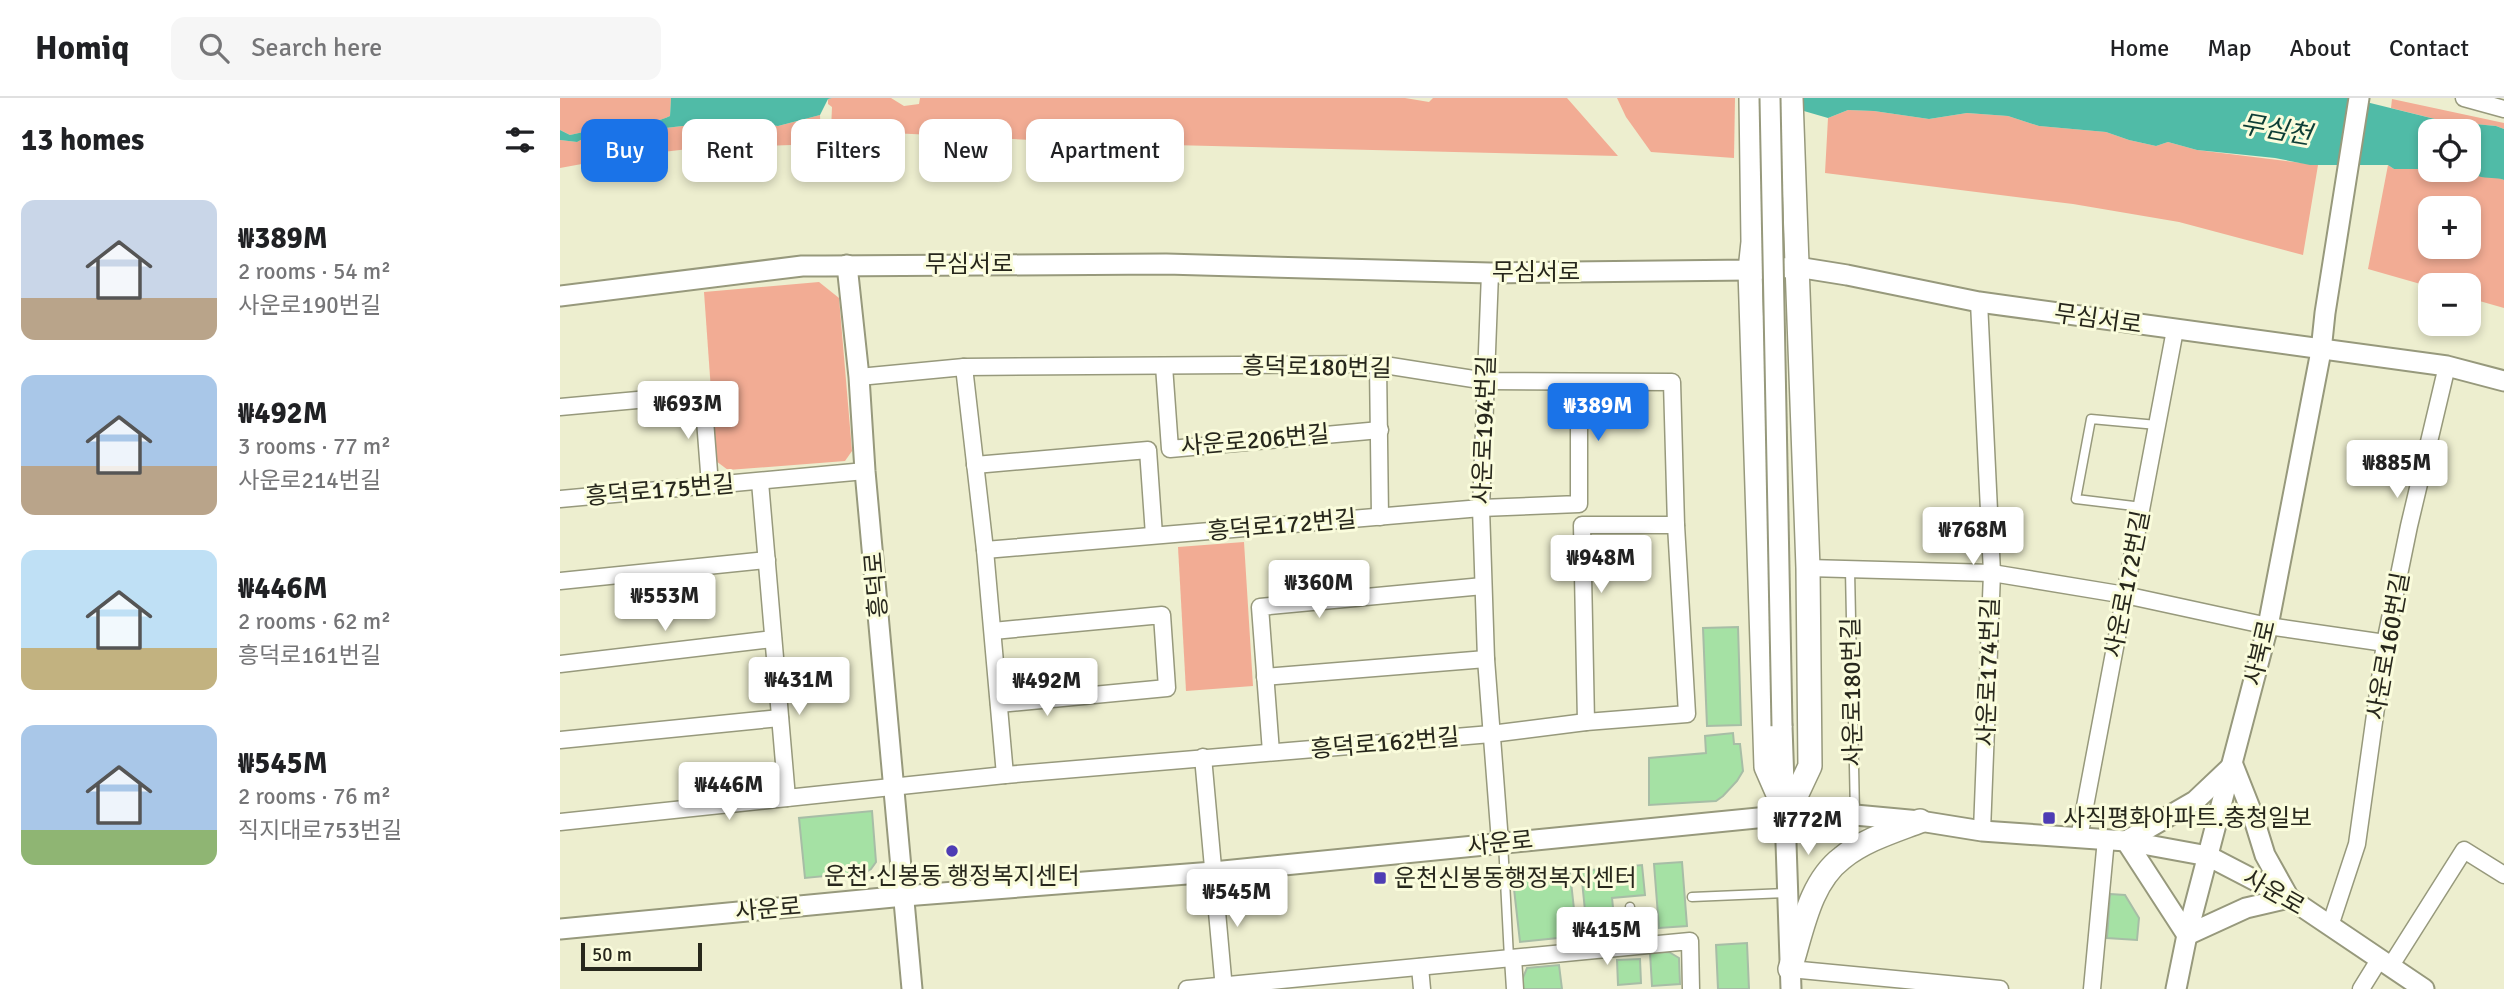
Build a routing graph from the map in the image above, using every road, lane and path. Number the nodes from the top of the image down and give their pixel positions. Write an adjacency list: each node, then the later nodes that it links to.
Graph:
1 (1751, 98): 9 (main road)
2 (1770, 98): 62 (street, bridge)
3 (1791, 98): 7 (main road)
4 (2359, 98): 14 (street, 사북로)
5 (2464, 98): 6 (street)
6 (2504, 109)
7 (1796, 257): 9 (street, 무심서로); 12 (street, 무심서로); 38 (main road)
8 (847, 265): 10 (street, 무심서로); 11 (street, 무심서로); 19 (street, 흥덕로)
9 (1751, 270): 10 (street, 무심서로); 62 (main road)
10 (1490, 273): 20 (street, 사운로194번길)
11 (560, 296)
12 (1979, 302): 13 (street, 무심서로); 40 (street, 사운로174번길)
13 (2175, 330): 14 (street, 무심서로); 24 (street, 사운로172번길)
14 (2321, 351): 17 (street, 무심서로); 44 (street, 사북로)
15 (1378, 364): 16 (street, 흥덕로180번길); 20 (street, 흥덕로180번길); 25 (street)
16 (1164, 366): 18 (street, 흥덕로180번길); 25 (street, 사운로206번길)
17 (2447, 366): 21 (street, 무심서로); 47 (street, 사운로160번길)
18 (964, 367): 19 (street, 흥덕로180번길); 26 (street)
19 (859, 377): 27 (street, 흥덕로)
20 (1486, 381): 22 (street, 흥덕로180번길); 32 (street, 사운로194번길)
21 (2504, 381)
22 (1579, 383): 32 (street, 흥덕로172번길); 34 (street, 흥덕로180번길)
23 (560, 407): 29 (street)
24 (2157, 425): 31 (street, 사운로172번길); 31 (lane)
25 (1380, 430): 33 (street)
26 (975, 466): 35 (street, 사운로206번길); 36 (street)
27 (865, 471): 28 (street, 흥덕로175번길); 60 (street, 흥덕로)
28 (760, 482): 29 (street, 흥덕로175번길); 37 (street, 흥덕로175번길)
29 (710, 485): 30 (street, 흥덕로175번길)
30 (560, 499)
31 (2142, 507): 43 (street, 사운로172번길)
32 (1481, 508): 33 (street, 흥덕로172번길); 42 (street, 사운로194번길)
33 (1380, 517): 35 (street, 흥덕로172번길)
34 (1676, 525): 53 (street, 흥덕로162번길); 53 (street)
35 (1154, 535): 36 (street, 흥덕로172번길)
36 (985, 550): 45 (street)
37 (767, 560): 41 (street); 46 (street, 흥덕로175번길)
38 (1808, 568): 39 (street); 62 (main road)
39 (1850, 569): 40 (street); 63 (lane, 사운로180번길)
40 (1992, 573): 43 (street); 66 (street, 사운로174번길)
41 (560, 581)
42 (1483, 586): 48 (street, 사운로194번길); 50 (street)
43 (2125, 595): 44 (street); 67 (street, 사운로172번길)
44 (2268, 626): 47 (street); 58 (street, 사북로)
45 (993, 631): 51 (street); 51 (street)
46 (774, 639): 49 (street); 52 (street, 흥덕로175번길)
47 (2385, 643): 79 (street, 사운로160번길)
48 (1486, 659): 50 (street); 54 (street, 사운로194번길)
49 (560, 664)
50 (1265, 677): 56 (street)
51 (999, 704): 59 (street)
52 (780, 718): 55 (street); 61 (street, 흥덕로175번길)
53 (1586, 722): 54 (street, 흥덕로162번길)
54 (1492, 734): 56 (street, 흥덕로162번길); 70 (street, 사운로194번길)
55 (560, 740)
56 (1270, 752): 57 (street, 흥덕로162번길)
57 (1203, 757): 59 (street, 흥덕로162번길); 72 (street)
58 (2233, 765): 69 (street); 71 (street, 사북로); 77 (street)
59 (1005, 775): 60 (street, 흥덕로162번길)
60 (895, 786): 61 (street, 흥덕로162번길); 75 (street, 흥덕로)
61 (787, 798): 65 (street, 흥덕로162번길)
62 (1787, 815): 63 (street, 사운로); 70 (street, 사운로); 74 (street)
63 (1855, 815): 64 (street, 사운로)
64 (1920, 821): 66 (street, 사운로); 86 (main road)
65 (560, 822)
66 (1982, 831): 67 (street, 사운로)
67 (2078, 838): 68 (street, 사운로)
68 (2106, 839): 69 (street, 사운로); 96 (street)
69 (2126, 841): 71 (street, 사운로); 81 (street)
70 (1502, 842): 72 (street, 사운로); 83 (lane)
71 (2208, 856): 77 (street, 사운로); 81 (street, 사북로)
72 (1213, 872): 75 (street, 사운로); 89 (street)
73 (2504, 876): 84 (street)
74 (1788, 893): 76 (lane); 86 (street)
75 (904, 896): 80 (street, 사운로); 90 (street, 흥덕로)
76 (1692, 897)
77 (2289, 898): 79 (street, 사운로); 81 (street)
78 (1630, 907): 82 (lane)
79 (2330, 926): 84 (street, 사운로)
80 (560, 929)
81 (2187, 935): 97 (street, 사북로)
82 (1634, 946): 83 (street); 94 (street)
83 (1511, 958): 85 (street); 93 (street)
84 (2385, 964): 98 (street); 99 (street, 사운로)
85 (1420, 967): 87 (street); 92 (street)
86 (1790, 979): 88 (street)
87 (1328, 982): 89 (street)
88 (1860, 982): 95 (street)
89 (1224, 987): 91 (street)
90 (912, 989)
91 (1187, 989)
92 (1422, 989)
93 (1516, 989)
94 (1691, 989)
95 (2000, 989)
96 (2092, 989)
97 (2176, 989)
98 (2361, 989)
99 (2424, 989)

